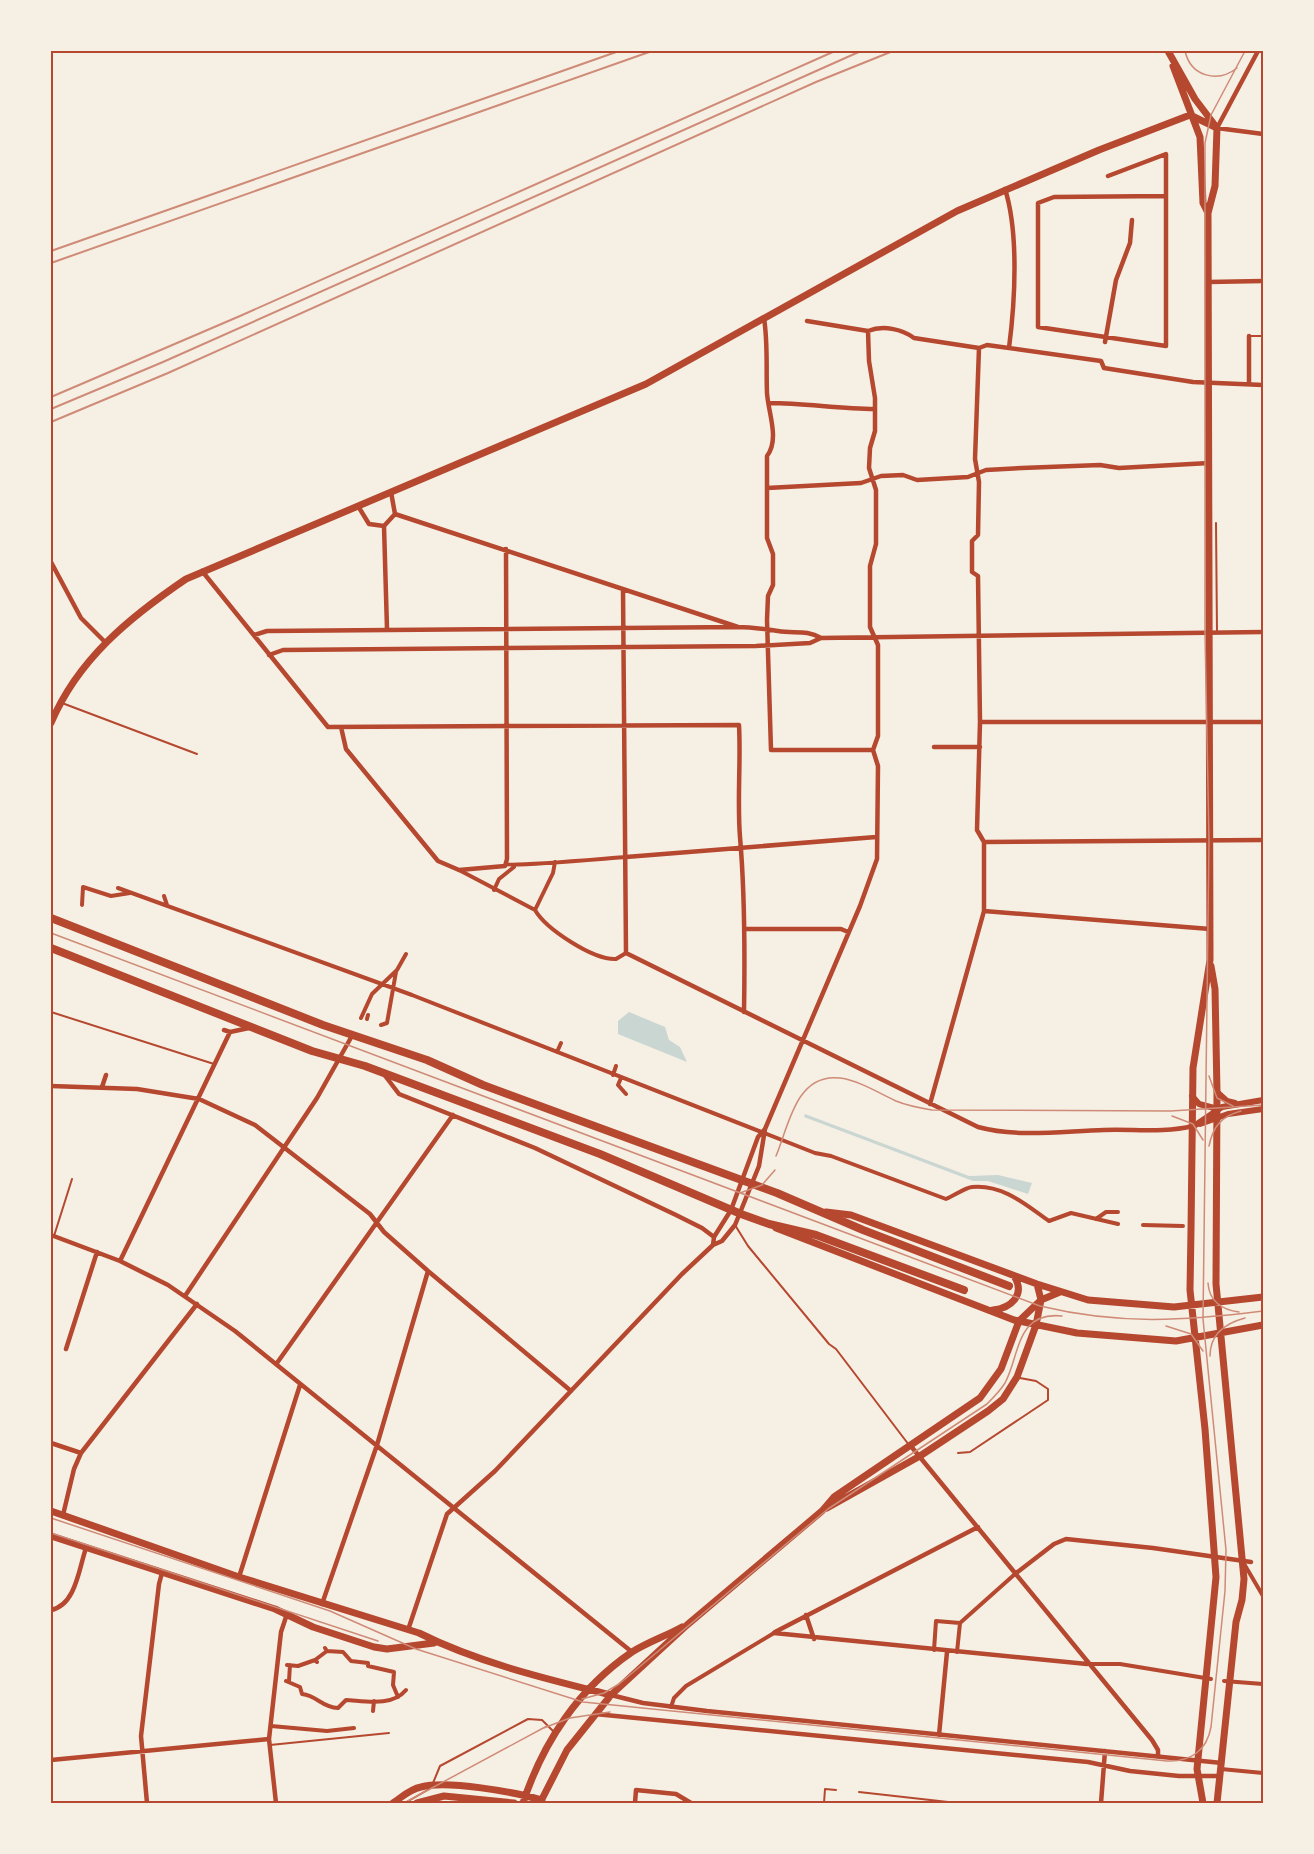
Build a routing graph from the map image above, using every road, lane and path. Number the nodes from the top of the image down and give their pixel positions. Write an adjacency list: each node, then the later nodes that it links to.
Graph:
1 (1258, 51): 5 (street)
2 (1169, 54): 3 (main road); 4 (main road)
3 (1197, 102): 4 (main road); 5 (main road)
4 (1190, 115): 5 (main road); 8 (main road); 10 (main road)
5 (1217, 128): 6 (street); 10 (main road)
6 (1263, 134)
7 (1108, 176): 9 (street)
8 (1005, 189): 14 (main road); 21 (street)
9 (1166, 196): 19 (street); 19 (street)
10 (1208, 213): 13 (main road)
11 (1132, 220): 19 (street)
12 (1263, 281): 13 (street)
13 (1208, 282): 22 (main road)
14 (764, 318): 25 (street); 31 (main road)
15 (807, 321): 16 (street)
16 (868, 331): 20 (street); 26 (street)
17 (1249, 336): 18 (lane); 23 (street)
18 (1263, 336)
19 (1106, 339)
20 (979, 348): 21 (street); 28 (street)
21 (1008, 348): 22 (street)
22 (1208, 382): 23 (street); 27 (main road)
23 (1249, 383): 24 (street)
24 (1263, 385)
25 (769, 403): 26 (street); 30 (street)
26 (875, 409): 29 (street)
27 (1209, 464): 28 (street); 46 (main road)
28 (977, 473): 29 (street); 49 (street)
29 (873, 479): 30 (street); 51 (street)
30 (767, 488): 44 (street)
31 (391, 492): 32 (main road); 33 (street)
32 (358, 506): 35 (street); 38 (main road)
33 (395, 514): 35 (street); 36 (street)
34 (1216, 523): 47 (lane)
35 (384, 526): 42 (street)
36 (506, 549): 39 (street); 43 (street)
37 (51, 562): 52 (street)
38 (202, 571): 48 (street); 52 (main road)
39 (623, 589): 40 (street); 41 (street)
40 (738, 627): 41 (street); 44 (street)
41 (624, 628): 43 (street); 54 (street)
42 (387, 629): 43 (street); 48 (street)
43 (506, 629): 55 (street)
44 (768, 629): 50 (street); 53 (street)
45 (1263, 632): 47 (street)
46 (1207, 633): 47 (street); 49 (street); 59 (main road)
47 (1218, 633)
48 (254, 635): 56 (street)
49 (980, 636): 51 (street); 58 (street)
50 (821, 638): 51 (street); 53 (street)
51 (874, 638): 67 (street)
52 (105, 642): 57 (main road)
53 (770, 645): 54 (street); 67 (street)
54 (625, 647): 55 (street); 62 (street)
55 (506, 649): 56 (street); 63 (street)
56 (269, 655): 64 (street)
57 (61, 702): 61 (main road); 68 (lane)
58 (981, 722): 59 (street); 66 (street)
59 (1210, 722): 60 (street); 71 (main road)
60 (1263, 722)
61 (51, 723)
62 (624, 725): 63 (street); 73 (street); 74 (street)
63 (506, 726): 64 (street); 76 (street)
64 (341, 727): 78 (street)
65 (934, 747): 66 (street)
66 (980, 747): 72 (street)
67 (873, 750): 69 (street)
68 (197, 754)
69 (876, 837): 73 (street); 91 (street)
70 (1263, 840): 71 (street)
71 (1211, 841): 72 (street); 90 (main road)
72 (984, 842): 87 (street)
73 (742, 847): 74 (street); 89 (street)
74 (626, 857): 75 (street); 93 (street)
75 (555, 862): 77 (street); 86 (street)
76 (506, 864): 77 (street); 78 (street)
77 (514, 867): 80 (street)
78 (459, 870): 80 (street)
79 (118, 888): 81 (street)
80 (494, 890): 86 (street)
81 (130, 893): 84 (street); 85 (street)
82 (164, 896): 85 (street)
83 (170, 897): 85 (street)
84 (82, 905)
85 (167, 905): 105 (street)
86 (535, 910): 93 (street)
87 (984, 911): 90 (street); 121 (street)
88 (51, 918): 102 (main road)
89 (745, 929): 91 (street); 98 (street)
90 (1210, 929): 95 (main road)
91 (848, 932): 103 (street)
92 (51, 948): 101 (main road)
93 (626, 953): 98 (street)
94 (406, 954): 96 (street)
95 (1209, 960): 115 (main road); 117 (main road)
96 (397, 970): 99 (street); 100 (street)
97 (51, 1012): 107 (lane)
98 (744, 1012): 103 (street)
99 (365, 1017)
100 (381, 1025)
101 (252, 1027): 106 (main road); 107 (street)
102 (353, 1034): 106 (street); 131 (main road)
103 (802, 1041): 121 (street); 126 (street)
104 (561, 1043): 105 (street)
105 (557, 1052): 111 (street)
106 (340, 1058): 109 (main road); 127 (street)
107 (215, 1064): 118 (street)
108 (616, 1066): 111 (street)
109 (383, 1073): 124 (street); 133 (main road)
110 (106, 1075): 114 (street)
111 (613, 1075): 112 (street)
112 (621, 1078): 116 (street); 129 (street)
113 (51, 1086): 114 (street)
114 (102, 1087): 118 (street)
115 (1217, 1092): 120 (street); 123 (main road)
116 (626, 1094)
117 (1192, 1095): 123 (street); 125 (main road)
118 (199, 1099): 127 (street); 148 (street)
119 (1263, 1100): 120 (street)
120 (1236, 1103): 123 (street)
121 (930, 1104): 125 (street)
122 (1263, 1109): 123 (street)
123 (1217, 1113): 125 (street); 158 (main road)
124 (453, 1115): 138 (street); 145 (street)
125 (1194, 1126): 160 (main road)
126 (765, 1128): 131 (street); 132 (street)
127 (283, 1147): 138 (street); 155 (street)
128 (821, 1151): 129 (street)
129 (831, 1156): 137 (street)
130 (72, 1179): 144 (lane)
131 (742, 1181): 132 (main road); 133 (street)
132 (752, 1185): 134 (main road); 136 (street)
133 (731, 1210): 136 (main road); 145 (street)
134 (826, 1212): 150 (main road); 152 (main road)
135 (1118, 1212): 137 (street)
136 (741, 1214): 139 (street); 140 (main road)
137 (1096, 1219): 141 (street)
138 (378, 1221): 149 (street); 168 (street)
139 (735, 1224): 146 (street); 174 (lane)
140 (769, 1224): 153 (main road); 161 (main road)
141 (1118, 1224)
142 (1143, 1225): 143 (street)
143 (1183, 1226)
144 (52, 1235): 147 (street)
145 (714, 1238): 146 (street)
146 (713, 1245): 171 (street)
147 (97, 1252): 148 (street); 167 (street)
148 (120, 1261): 155 (street)
149 (428, 1271): 171 (street); 173 (street)
150 (1014, 1276): 151 (main road); 161 (main road)
151 (1037, 1284): 154 (main road); 157 (main road)
152 (1009, 1286)
153 (964, 1290)
154 (1060, 1292): 157 (main road); 160 (main road)
155 (185, 1296): 159 (street)
156 (1263, 1297): 158 (main road)
157 (1041, 1300): 162 (main road); 163 (main road)
158 (1218, 1302): 160 (main road); 165 (main road)
159 (197, 1304): 168 (street); 175 (street)
160 (1191, 1305): 166 (main road)
161 (988, 1311): 162 (main road)
162 (1018, 1321): 163 (main road); 174 (main road)
163 (1036, 1325): 166 (main road); 169 (main road)
164 (1263, 1325): 165 (main road)
165 (1220, 1333): 166 (main road); 186 (main road)
166 (1194, 1340): 185 (main road)
167 (66, 1349)
168 (277, 1363): 170 (street)
169 (1017, 1377): 176 (lane); 177 (main road)
170 (300, 1385): 173 (street); 190 (street)
171 (571, 1391): 178 (street)
172 (51, 1443): 175 (street)
173 (377, 1445): 178 (street); 192 (street)
174 (909, 1445): 177 (street); 180 (main road)
175 (81, 1453): 181 (street)
176 (958, 1453)
177 (920, 1456): 180 (main road); 182 (street)
178 (455, 1507): 198 (street); 203 (street)
179 (51, 1511): 181 (main road)
180 (822, 1511): 197 (main road)
181 (63, 1515): 190 (main road)
182 (978, 1527): 189 (street); 195 (street)
183 (51, 1536): 184 (main road)
184 (86, 1548): 188 (main road); 193 (street)
185 (1214, 1556): 186 (street); 189 (street); 231 (main road)
186 (1243, 1561): 187 (street); 191 (street); 233 (main road)
187 (1251, 1562)
188 (162, 1573): 194 (main road); 227 (street)
189 (1015, 1574): 196 (street); 206 (street)
190 (239, 1577): 192 (main road)
191 (1263, 1596)
192 (322, 1604): 198 (main road)
193 (51, 1610)
194 (287, 1614): 201 (main road); 220 (street)
195 (806, 1616): 199 (street); 200 (street)
196 (960, 1623): 202 (street); 205 (street)
197 (687, 1625): 203 (main road); 212 (main road)
198 (408, 1630): 201 (main road)
199 (774, 1633): 200 (street); 216 (street)
200 (814, 1639): 202 (street)
201 (437, 1643): 211 (main road)
202 (934, 1650): 204 (street)
203 (632, 1652): 211 (main road)
204 (946, 1652): 205 (street); 224 (street)
205 (957, 1653): 206 (street)
206 (1087, 1664): 207 (street); 229 (street)
207 (1210, 1679)
208 (1224, 1681): 209 (street)
209 (1263, 1684)
210 (406, 1690): 213 (street)
211 (588, 1690): 212 (main road); 223 (main road)
212 (611, 1695): 216 (street); 219 (main road)
213 (398, 1697): 214 (street); 215 (street)
214 (347, 1698): 215 (street); 217 (street)
215 (373, 1700): 218 (street)
216 (671, 1707): 224 (street)
217 (345, 1708)
218 (373, 1711)
219 (595, 1714): 232 (street); 240 (main road)
220 (271, 1726): 221 (street); 225 (street)
221 (354, 1728)
222 (389, 1733): 226 (lane)
223 (555, 1733): 236 (lane); 239 (main road)
224 (939, 1735): 228 (street)
225 (269, 1739): 226 (street); 227 (street)
226 (270, 1745): 242 (street)
227 (141, 1751): 230 (street); 241 (street)
228 (1105, 1751): 229 (street); 232 (street)
229 (1158, 1756): 231 (street)
230 (51, 1760)
231 (1197, 1760): 233 (street); 235 (main road)
232 (1104, 1764): 235 (street); 251 (street)
233 (1221, 1769): 234 (street); 235 (street); 253 (main road)
234 (1263, 1773)
235 (1197, 1777): 252 (main road)
236 (433, 1785): 239 (main road); 243 (main road); 244 (lane)
237 (836, 1790): 249 (lane)
238 (859, 1792): 250 (lane)
239 (525, 1799): 240 (main road)
240 (541, 1801)
241 (147, 1803)
242 (276, 1803)
243 (393, 1803)
244 (405, 1803)
245 (417, 1803): 246 (main road)
246 (514, 1803)
247 (635, 1803): 248 (street)
248 (691, 1803)
249 (824, 1803)
250 (957, 1803)
251 (1101, 1803)
252 (1203, 1803)
253 (1217, 1803)

